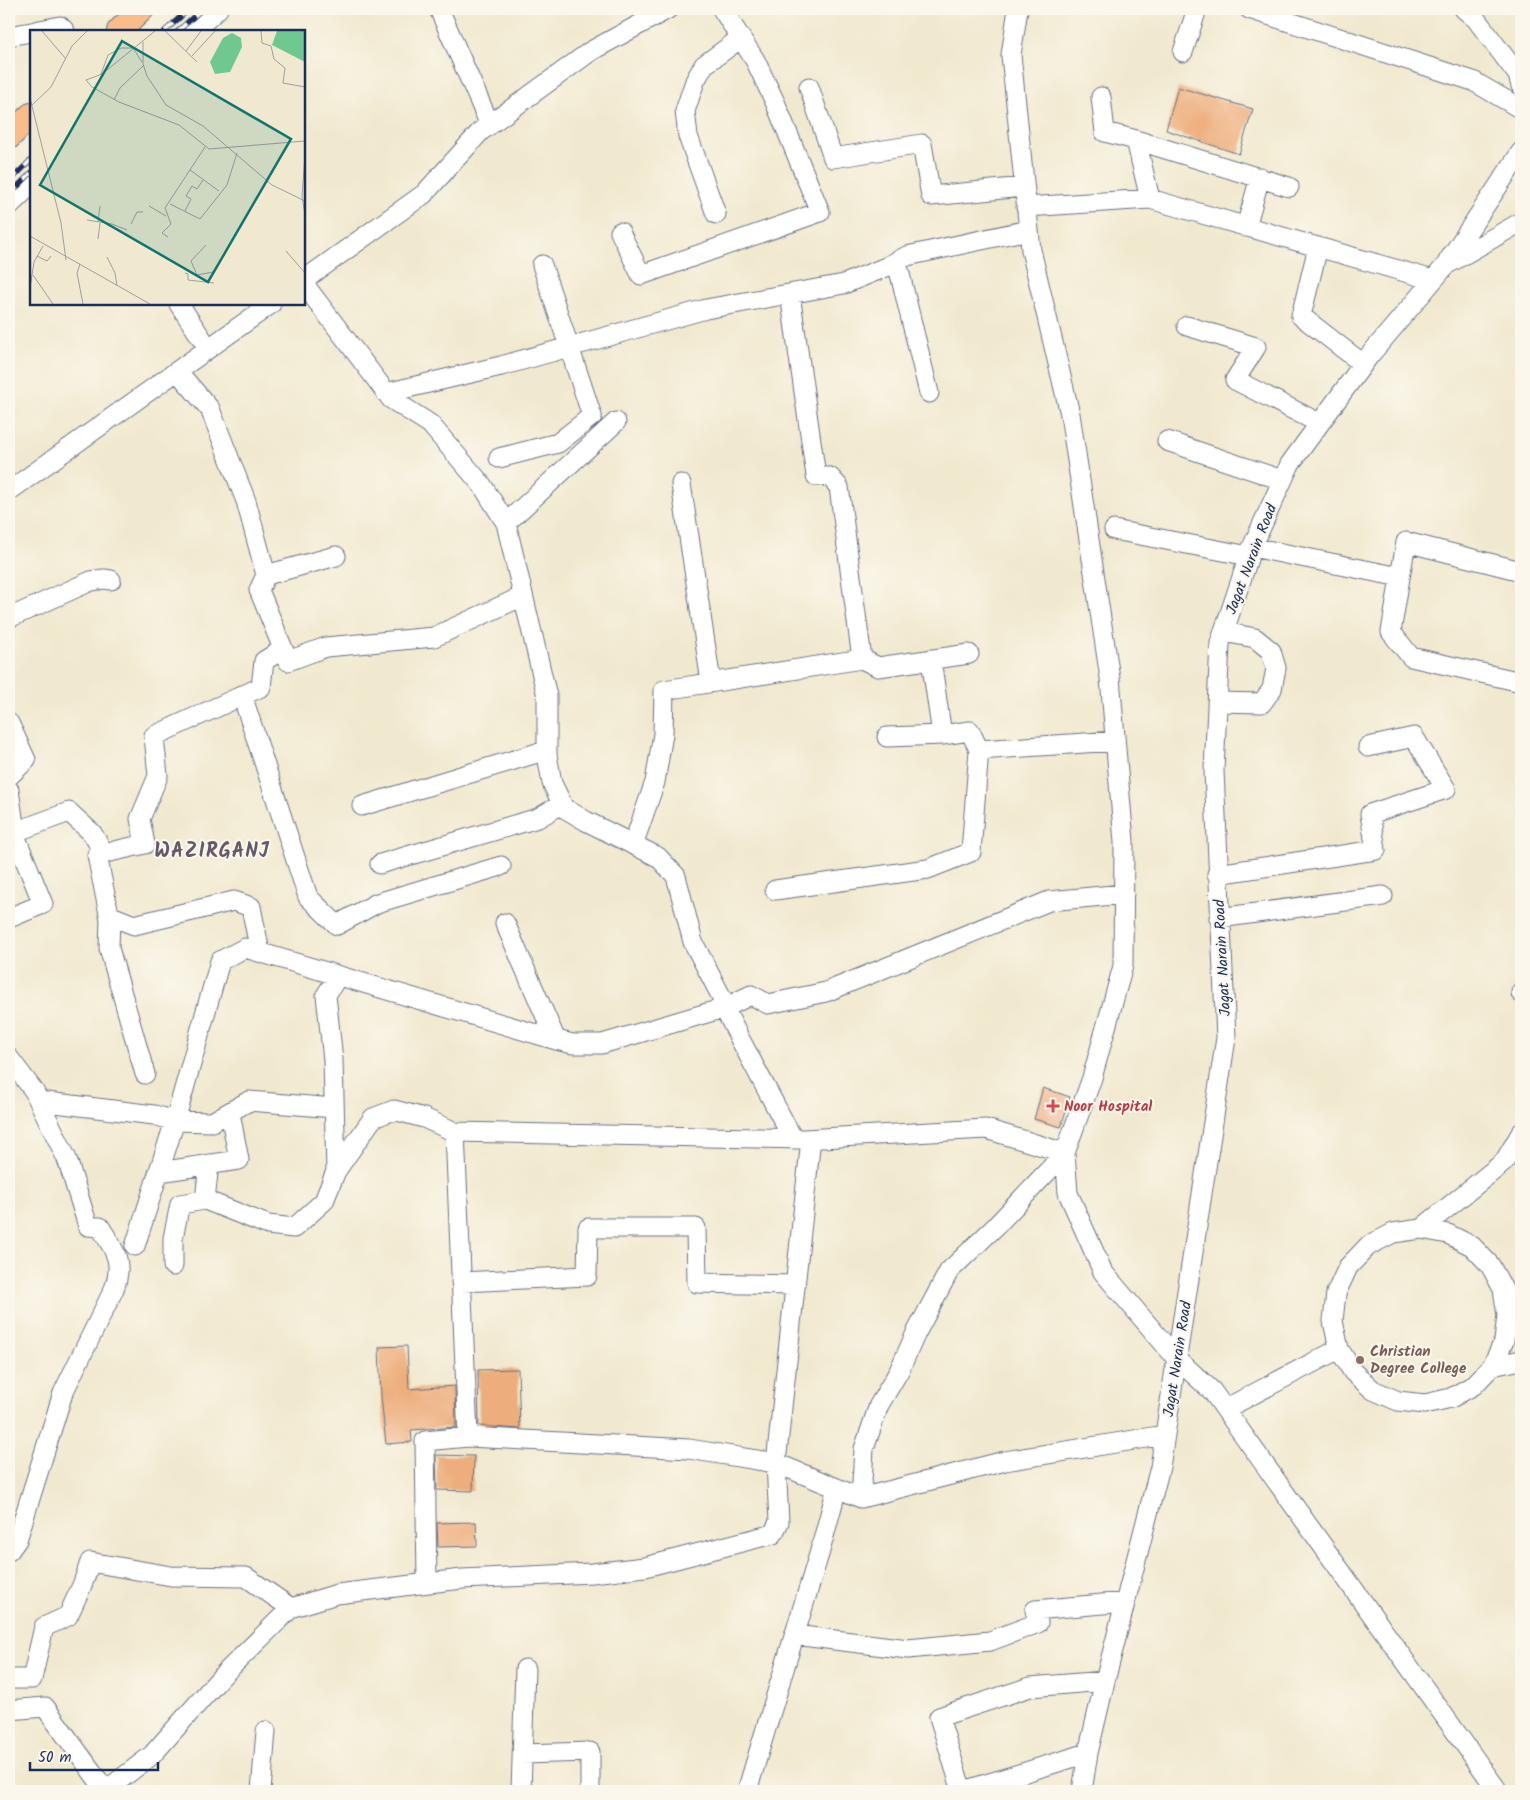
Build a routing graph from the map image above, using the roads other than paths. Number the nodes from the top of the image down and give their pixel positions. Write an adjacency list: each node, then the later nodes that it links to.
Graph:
1 (142, 9): 12 (main road)
2 (218, 9): 13 (street)
3 (439, 9): 23 (street)
4 (668, 9): 23 (street)
5 (722, 9): 16 (street)
6 (1018, 9): 30 (street)
7 (1197, 9): 17 (street)
8 (1249, 9): 21 (street)
9 (1464, 9): 18 (street)
10 (40, 30): 11 (street)
11 (64, 30)
12 (120, 30)
13 (195, 30)
14 (30, 32): 15 (street)
15 (9, 36)
16 (741, 38): 34 (street); 38 (street)
17 (1183, 52)
18 (1520, 78)
19 (809, 87): 30 (street)
20 (1101, 97): 25 (street)
21 (1521, 109)
22 (30, 117): 24 (main road)
23 (490, 125): 43 (street)
24 (9, 137)
25 (1136, 140): 27 (street); 31 (street)
26 (1521, 152): 42 (street)
27 (1260, 178): 29 (street); 36 (street)
28 (30, 186): 32 (street)
29 (1289, 186)
30 (1024, 188): 33 (street)
31 (1150, 199): 33 (street); 36 (street)
32 (9, 206)
33 (1026, 207): 37 (street)
34 (716, 214)
35 (1521, 222): 42 (street, Jagat Narain Road)
36 (1246, 227): 39 (street)
37 (1028, 230): 40 (street); 85 (street)
38 (620, 232)
39 (1318, 247): 44 (street); 52 (street)
40 (897, 262): 46 (street); 55 (street)
41 (542, 265): 50 (street)
42 (1446, 265): 44 (street, Jagat Narain Road)
43 (305, 279)
44 (1433, 280): 52 (street, Jagat Narain Road)
45 (305, 285): 54 (street)
46 (790, 294): 50 (street); 76 (street)
47 (180, 305): 51 (street)
48 (270, 305): 51 (street)
49 (1187, 326): 57 (street)
50 (569, 347): 54 (street); 59 (street)
51 (208, 348): 53 (street)
52 (1363, 364): 57 (street, Jagat Narain Road)
53 (177, 371): 62 (street); 68 (street)
54 (386, 393): 63 (street)
55 (929, 393)
56 (616, 422): 63 (street)
57 (1319, 423): 60 (street, Jagat Narain Road)
58 (1167, 441): 60 (street)
59 (499, 458)
60 (1282, 480): 65 (street, Jagat Narain Road)
61 (682, 484): 78 (street)
62 (9, 492)
63 (506, 523): 71 (street)
64 (1114, 530): 65 (street)
65 (1251, 552): 69 (street); 73 (street, Jagat Narain Road)
66 (336, 556): 68 (street)
67 (1521, 571): 69 (street)
68 (266, 575): 74 (street)
69 (1400, 577): 79 (street)
70 (111, 580): 72 (street)
71 (523, 596): 74 (street); 87 (street)
72 (9, 618)
73 (1224, 632): 81 (street, Jagat Narain Road); 81 (street)
74 (283, 649): 80 (street)
75 (969, 654): 77 (street)
76 (862, 659): 77 (street); 78 (street)
77 (931, 659): 83 (street)
78 (711, 682): 94 (street)
79 (1521, 682)
80 (242, 696): 95 (street); 97 (street)
81 (1217, 702): 98 (street, Jagat Narain Road)
82 (9, 723): 89 (street)
83 (942, 735): 84 (street); 88 (street)
84 (888, 737)
85 (1115, 741): 88 (street); 100 (street)
86 (1368, 747): 98 (street)
87 (547, 750): 91 (street); 92 (street)
88 (979, 750): 99 (street)
89 (9, 776)
90 (9, 790): 93 (street)
91 (562, 804): 94 (street); 96 (street)
92 (362, 806)
93 (15, 832): 95 (street); 103 (street)
94 (633, 844): 108 (street)
95 (104, 854): 102 (street)
96 (380, 864)
97 (501, 866)
98 (1218, 874): 104 (street, Jagat Narain Road)
99 (774, 890)
100 (1124, 894): 108 (street); 119 (street)
101 (1383, 896): 104 (street)
102 (109, 915): 106 (street); 111 (street)
103 (9, 918)
104 (1219, 918): 130 (street, Jagat Narain Road)
105 (506, 923): 109 (street)
106 (260, 952): 107 (street); 115 (street)
107 (338, 976): 109 (street); 113 (street)
108 (724, 1008): 109 (street); 118 (street)
109 (556, 1040)
110 (9, 1058): 112 (street)
111 (145, 1074)
112 (39, 1101): 115 (street); 139 (street)
113 (334, 1108): 114 (street); 122 (street)
114 (230, 1113): 115 (street); 120 (street)
115 (175, 1121): 121 (street)
116 (455, 1132): 118 (street); 122 (street); 127 (street)
117 (1521, 1133): 124 (street)
118 (802, 1139): 119 (street); 128 (street)
119 (1065, 1153): 130 (street); 138 (street)
120 (209, 1164): 121 (street); 123 (street)
121 (159, 1172): 125 (street)
122 (336, 1172): 123 (street)
123 (205, 1200): 126 (street)
124 (1422, 1229): 129 (street); 132 (street)
125 (136, 1246)
126 (173, 1266)
127 (461, 1282): 128 (street); 135 (street)
128 (796, 1285): 136 (street)
129 (1340, 1349): 132 (street); 133 (street)
130 (1177, 1358): 133 (street); 134 (street, Jagat Narain Road)
131 (1521, 1360): 132 (street)
132 (1492, 1366)
133 (1225, 1409): 158 (street)
134 (1165, 1435): 138 (street); 141 (street, Jagat Narain Road)
135 (468, 1437): 136 (street); 140 (street)
136 (776, 1463): 137 (street); 140 (street)
137 (836, 1488): 138 (street); 143 (street)
138 (861, 1498)
139 (9, 1551)
140 (427, 1583): 142 (street)
141 (1125, 1602): 143 (street); 146 (street, Jagat Narain Road)
142 (291, 1608): 145 (street); 151 (street)
143 (794, 1635): 155 (street)
144 (525, 1669): 150 (street)
145 (9, 1679)
146 (1105, 1681): 149 (street, Jagat Narain Road); 156 (street)
147 (9, 1710): 151 (street)
148 (266, 1731): 152 (street)
149 (1088, 1753): 156 (street); 157 (street, Jagat Narain Road)
150 (522, 1754): 153 (street); 154 (street)
151 (105, 1791)
152 (261, 1791)
153 (521, 1791)
154 (590, 1791)
155 (747, 1791)
156 (963, 1791)
157 (1082, 1791)
158 (1498, 1791)

